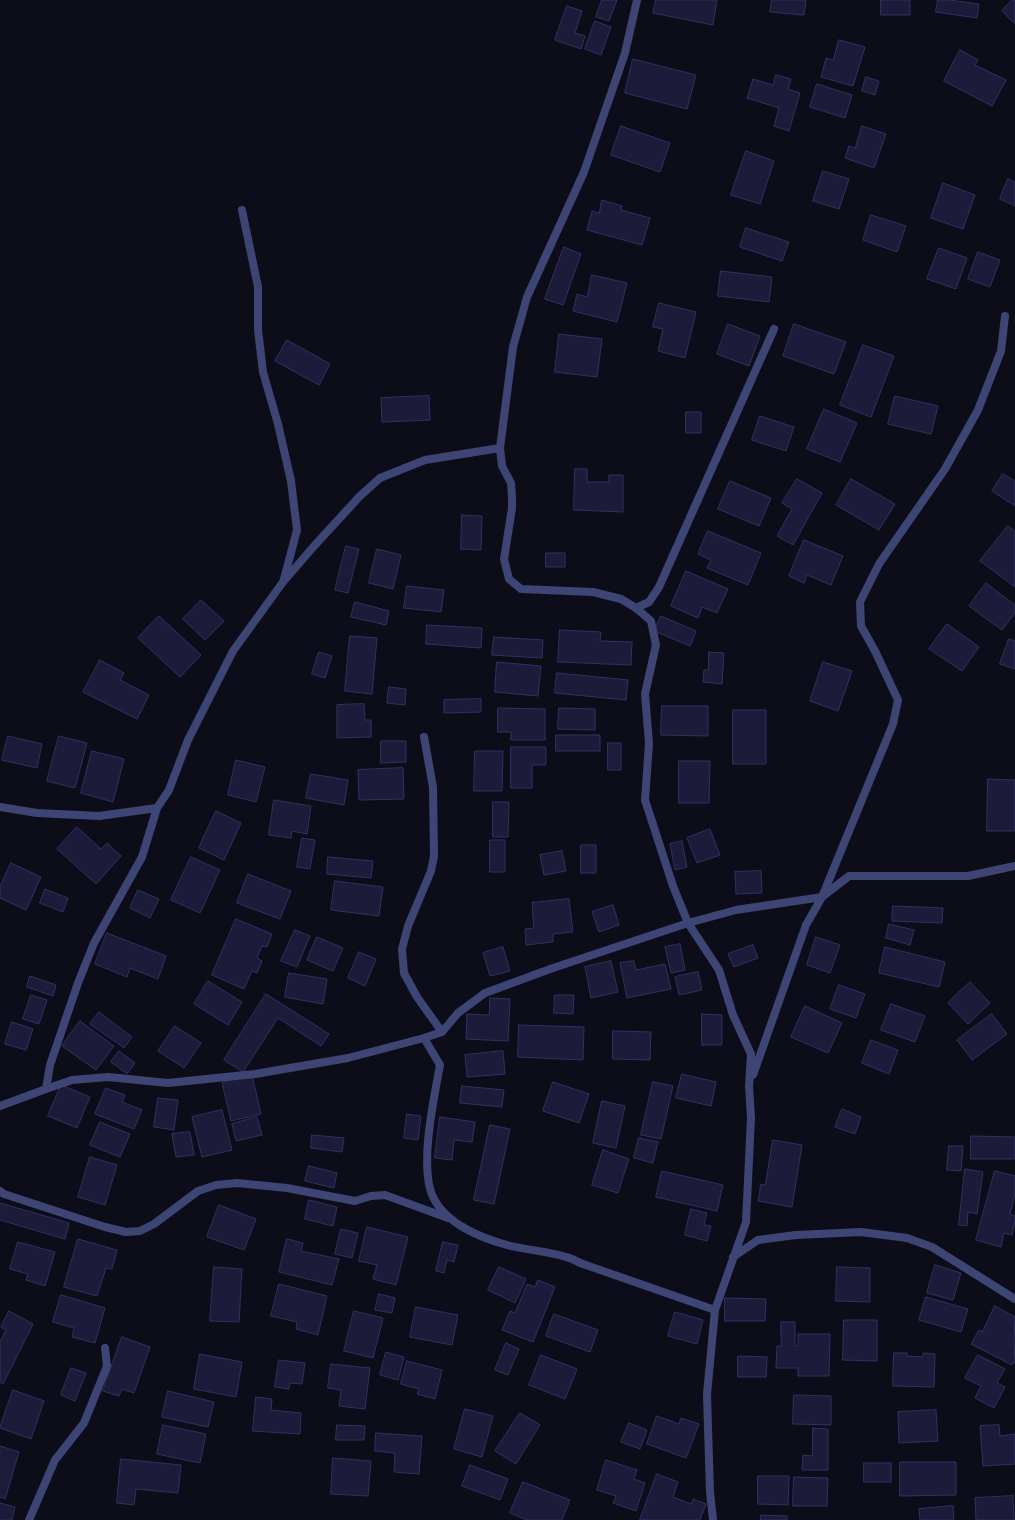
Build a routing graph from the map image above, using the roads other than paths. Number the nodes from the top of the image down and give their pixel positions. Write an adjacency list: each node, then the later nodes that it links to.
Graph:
1 (638, 0): 5 (street)
2 (242, 210): 6 (street)
3 (1005, 316): 12 (street)
4 (774, 329): 7 (street)
5 (500, 448): 6 (street); 7 (street)
6 (283, 582): 10 (street)
7 (636, 608): 13 (street)
8 (424, 737): 14 (street)
9 (0, 807): 10 (street)
10 (157, 808): 17 (street)
11 (1015, 866): 12 (street)
12 (822, 897): 13 (street); 16 (street)
13 (688, 923): 14 (street); 16 (street)
14 (442, 1032): 15 (street)
15 (424, 1038): 17 (street); 20 (street)
16 (749, 1086): 21 (street)
17 (46, 1088): 18 (street)
18 (0, 1106)
19 (0, 1190): 20 (street)
20 (448, 1218): 23 (street)
21 (733, 1256): 22 (street); 23 (street)
22 (1015, 1299)
23 (715, 1310): 26 (street)
24 (105, 1348): 25 (street)
25 (29, 1520)
26 (713, 1520)

